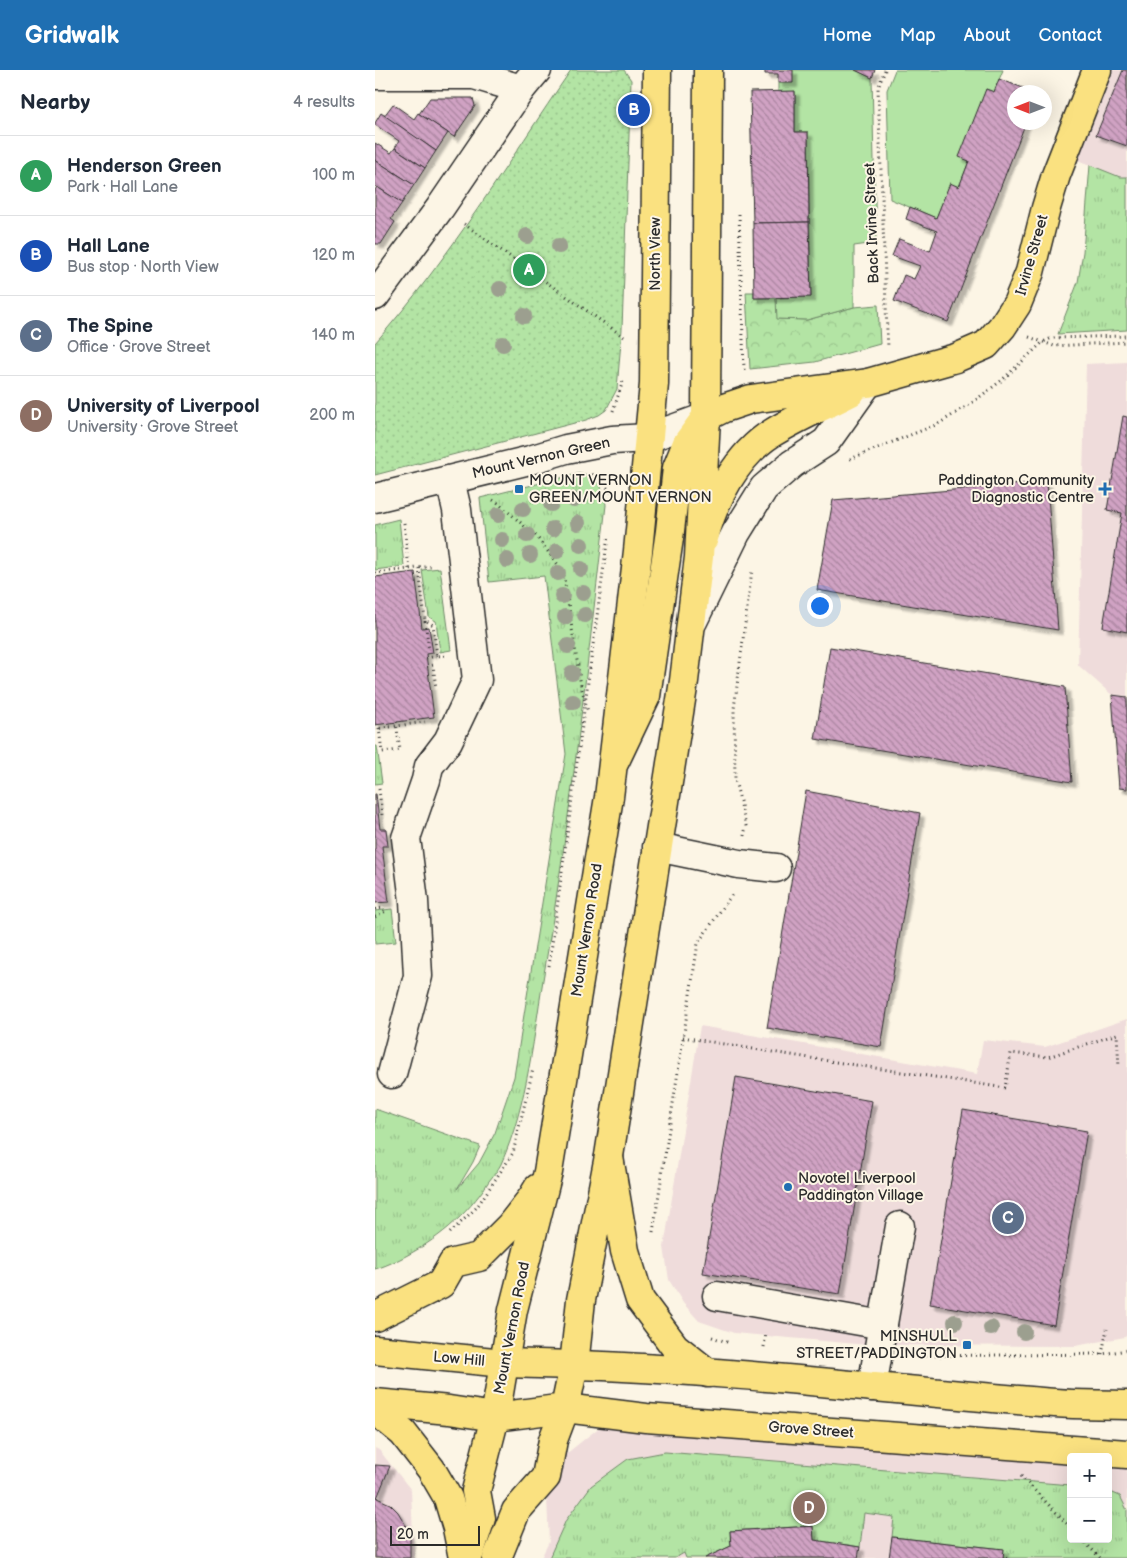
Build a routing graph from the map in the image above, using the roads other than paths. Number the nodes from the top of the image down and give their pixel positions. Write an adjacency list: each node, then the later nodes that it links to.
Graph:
1 (657, 70): 9 (main road, North View)
2 (707, 70): 8 (main road)
3 (1097, 70): 7 (main road, Irvine Street)
4 (375, 76): 5 (street)
5 (529, 80): 6 (street)
6 (378, 287)
7 (880, 380): 8 (main road); 12 (main road); 13 (street)
8 (706, 417): 9 (street, Mount Vernon Green); 12 (main road); 14 (main road)
9 (648, 438): 10 (street, Mount Vernon Green); 14 (main road, Mount Vernon Road)
10 (452, 479): 11 (street, Mount Vernon Green); 17 (street)
11 (375, 498)
12 (699, 557): 13 (main road)
13 (690, 628): 15 (main road)
14 (611, 769): 19 (main road, Mount Vernon Road)
15 (657, 847): 16 (street); 18 (main road)
16 (776, 868)
17 (391, 1074)
18 (609, 1156): 26 (main road); 27 (main road)
19 (548, 1172): 22 (main road); 25 (main road, Mount Vernon Road)
20 (900, 1226): 23 (street)
21 (717, 1296): 23 (street)
22 (375, 1317)
23 (883, 1325): 28 (street)
24 (375, 1350): 25 (main road, Low Hill)
25 (504, 1363): 26 (main road, Low Hill); 33 (main road, Mount Vernon Road)
26 (574, 1365): 27 (main road); 31 (main road)
27 (708, 1373): 28 (main road)
28 (872, 1387): 30 (main road)
29 (375, 1403): 33 (main road)
30 (1127, 1406)
31 (565, 1408): 33 (main road, Grove Street); 34 (main road, Grove Street); 37 (main road)
32 (375, 1410): 35 (main road)
33 (495, 1417): 36 (main road, Mount Vernon Road)
34 (1127, 1454)
35 (463, 1558)
36 (468, 1558)
37 (497, 1558)

